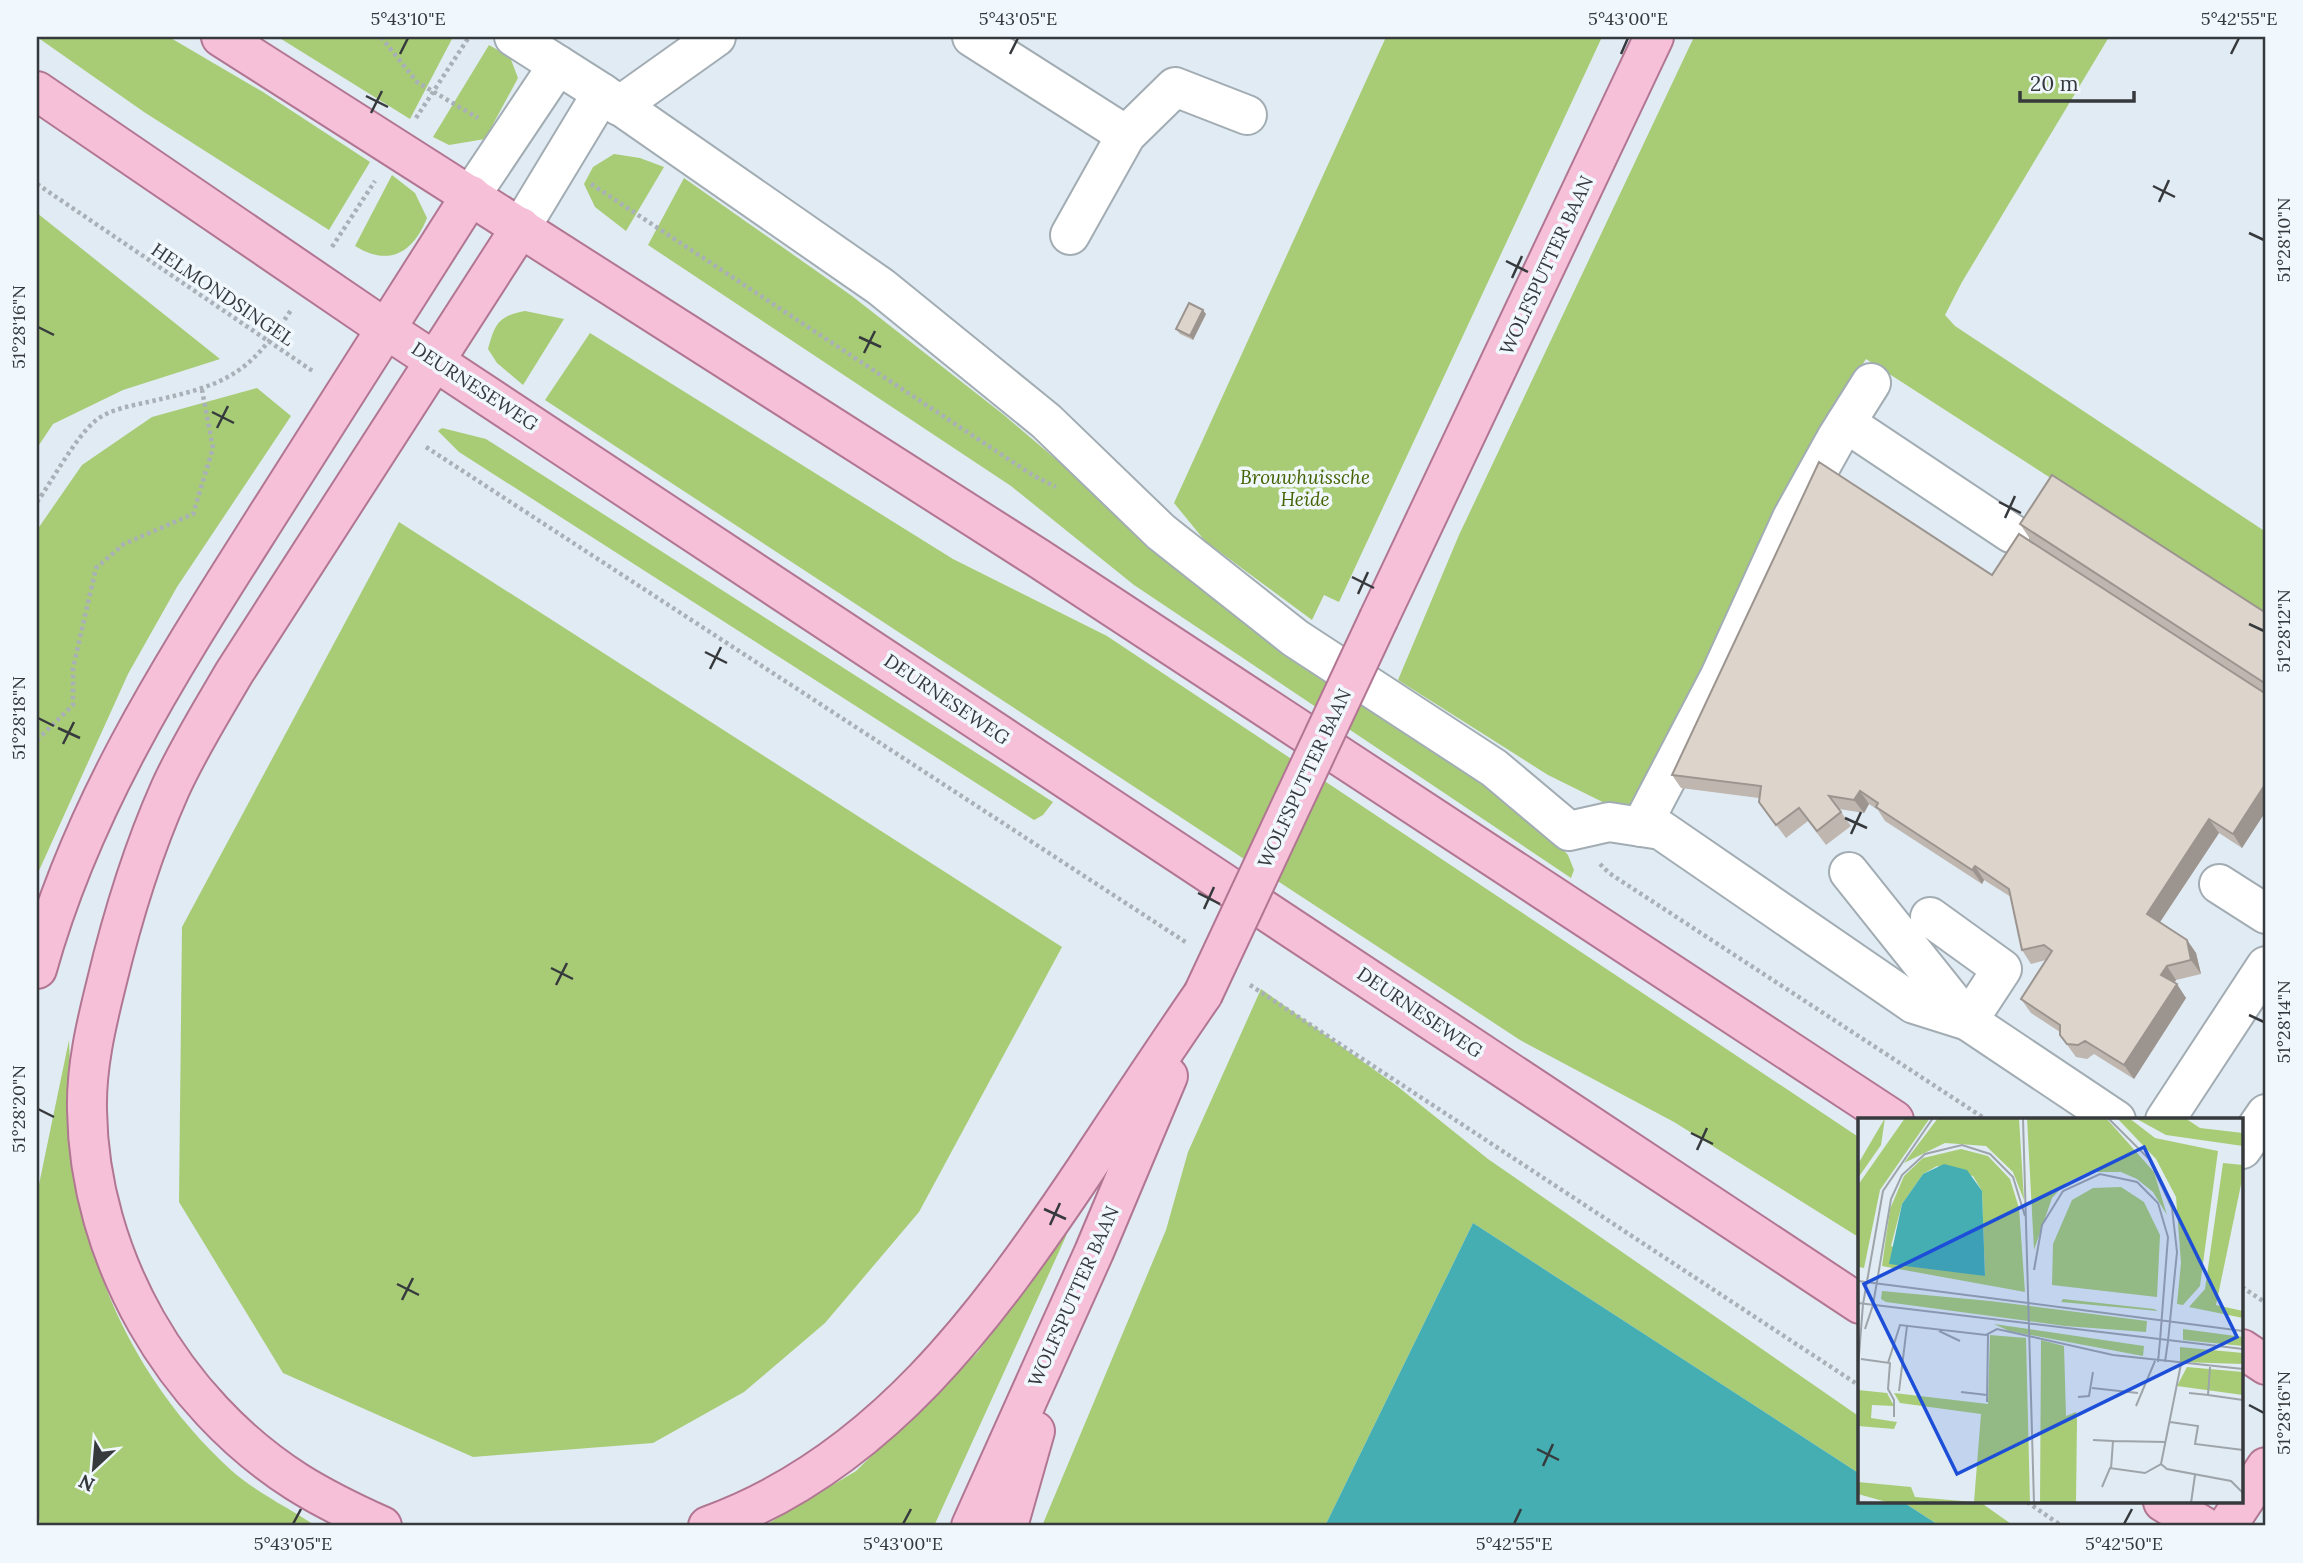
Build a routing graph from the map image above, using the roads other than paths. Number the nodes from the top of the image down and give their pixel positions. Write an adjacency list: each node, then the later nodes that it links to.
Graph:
1 (221, 37): 11 (main road)
2 (514, 37): 6 (street)
3 (716, 37): 8 (street)
4 (972, 37): 10 (street)
5 (1654, 37): 26 (main road, WOLFSPUTTER BAAN, bridge)
6 (558, 65): 8 (street); 11 (street)
7 (37, 91): 14 (main road, DEURNESEWEG)
8 (610, 99): 12 (street); 19 (street)
9 (1247, 115): 10 (street)
10 (1126, 135): 13 (street)
11 (471, 195): 12 (main road); 14 (main road)
12 (521, 227): 15 (main road); 29 (main road)
13 (1070, 234)
14 (386, 329): 15 (main road, DEURNESEWEG); 25 (main road)
15 (437, 361): 34 (main road, DEURNESEWEG); 41 (main road)
16 (1871, 383): 17 (street)
17 (1846, 423): 18 (street); 19 (street)
18 (2011, 533)
19 (1641, 827): 27 (street)
20 (1849, 872): 27 (street)
21 (2219, 884): 22 (street)
22 (2266, 914)
23 (1930, 917): 27 (street)
24 (2266, 966): 31 (street)
25 (37, 970)
26 (1203, 994): 33 (main road, WOLFSPUTTER BAAN); 42 (main road)
27 (1968, 1021): 30 (street)
28 (2266, 1114): 32 (street)
29 (1891, 1118)
30 (2113, 1118)
31 (2166, 1118)
32 (2244, 1146)
33 (1094, 1252): 43 (main road, WOLFSPUTTER BAAN); 44 (main road)
34 (1858, 1303)
35 (2244, 1350): 36 (main road)
36 (2266, 1365)
37 (2266, 1467): 38 (main road)
38 (2244, 1500)
39 (2166, 1504): 45 (main road)
40 (2242, 1504): 46 (main road)
41 (382, 1526)
42 (708, 1526)
43 (971, 1526)
44 (1008, 1526)
45 (2203, 1526)
46 (2227, 1526)

